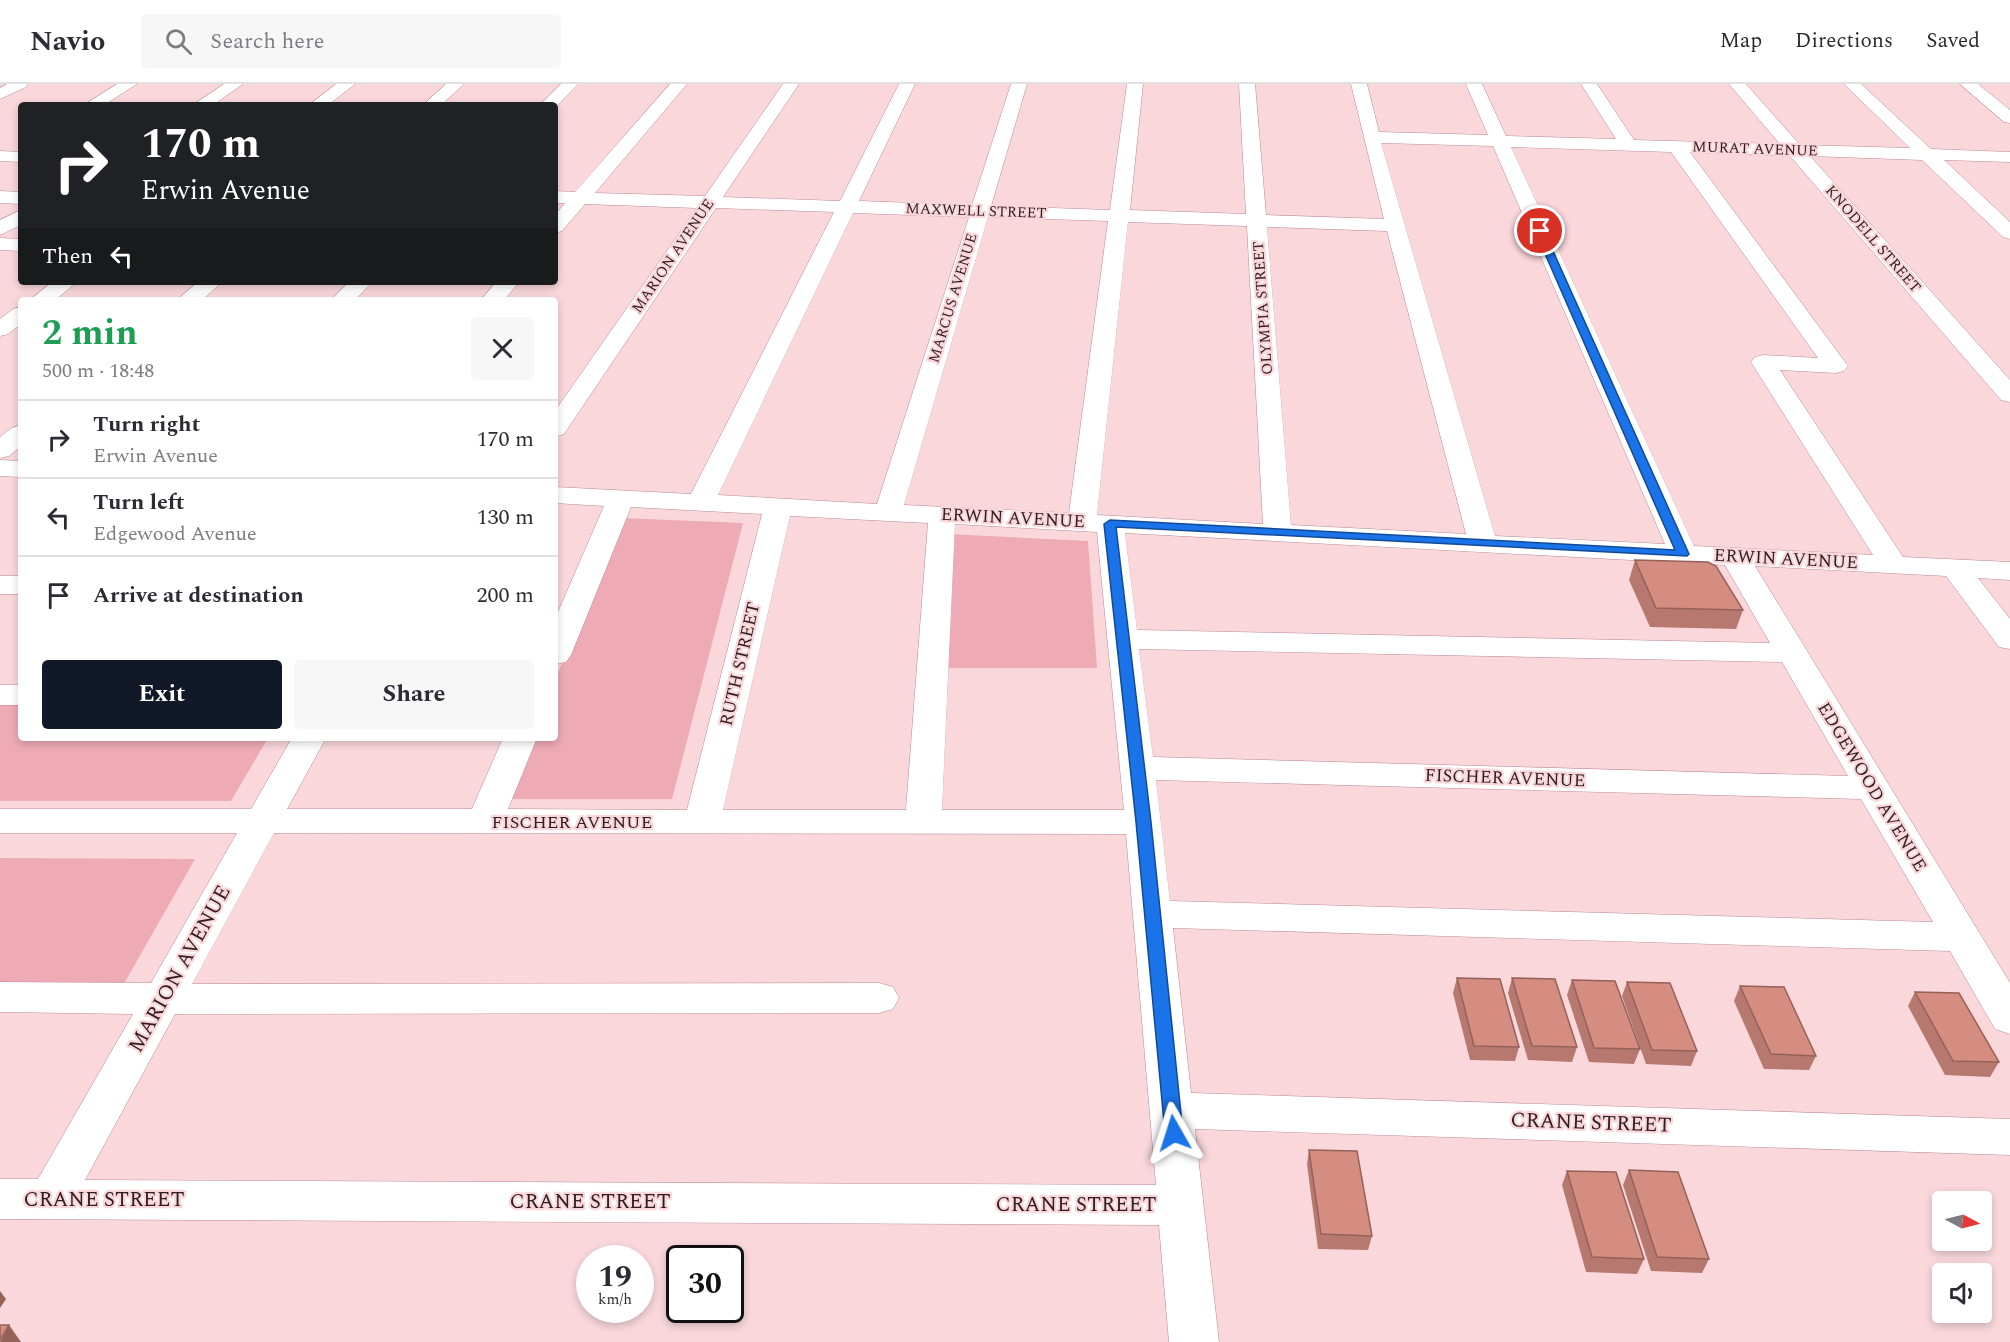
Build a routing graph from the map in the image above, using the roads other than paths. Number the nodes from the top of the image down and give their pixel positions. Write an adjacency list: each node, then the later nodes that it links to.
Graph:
1 (20, 84): 19 (street)
2 (129, 84): 20 (street)
3 (235, 84): 21 (street)
4 (347, 84): 22 (street)
5 (456, 84): 23 (street)
6 (570, 84): 24 (street)
7 (679, 84): 36 (street)
8 (791, 84): 37 (street, MARION AVENUE)
9 (907, 84): 38 (street)
10 (1019, 84): 39 (street, MARCUS AVENUE)
11 (1135, 84): 40 (street)
12 (1247, 84): 42 (street, OLYMPIA STREET)
13 (1359, 84): 26 (street)
14 (1474, 84): 27 (street)
15 (1589, 84): 28 (street)
16 (1737, 84): 30 (street, KNODELL STREET)
17 (1852, 84): 31 (street)
18 (1968, 84): 25 (street)
19 (0, 94)
20 (97, 102)
21 (206, 102)
22 (321, 102)
23 (434, 102)
24 (551, 102)
25 (2010, 118)
26 (1371, 137): 27 (street, MURAT AVENUE); 44 (street)
27 (1500, 141): 28 (street, MURAT AVENUE); 74 (street)
28 (1629, 145): 29 (street, MURAT AVENUE)
29 (1677, 147): 30 (street, MURAT AVENUE); 76 (street)
30 (1795, 150): 31 (street, MURAT AVENUE); 59 (street, KNODELL STREET)
31 (1926, 154): 32 (street, MURAT AVENUE); 46 (street)
32 (2010, 157)
33 (0, 197): 35 (street)
34 (558, 197): 36 (street, MAXWELL STREET)
35 (18, 198)
36 (580, 198): 37 (street, MAXWELL STREET); 43 (street)
37 (710, 202): 38 (street, MAXWELL STREET); 60 (street, MARION AVENUE)
38 (847, 207): 39 (street, MAXWELL STREET); 67 (street)
39 (980, 211): 40 (street, MAXWELL STREET); 69 (street, MARCUS AVENUE)
40 (1119, 216): 42 (street, MAXWELL STREET); 71 (street)
41 (18, 218): 45 (street)
42 (1257, 220): 44 (street, MAXWELL STREET); 72 (street, OLYMPIA STREET)
43 (558, 224)
44 (1397, 225): 73 (street)
45 (0, 229)
46 (2010, 233)
47 (0, 244): 48 (street)
48 (18, 245)
49 (62, 285): 53 (street)
50 (207, 285): 54 (street)
51 (358, 285): 55 (street)
52 (505, 285): 56 (street)
53 (45, 297)
54 (192, 297)
55 (345, 297)
56 (495, 297)
57 (18, 316): 58 (street)
58 (0, 329)
59 (2010, 395)
60 (558, 425)
61 (18, 435): 62 (street)
62 (0, 450)
63 (0, 468): 64 (street)
64 (18, 469)
65 (558, 495): 66 (street, ERWIN AVENUE)
66 (621, 499): 67 (street, ERWIN AVENUE); 83 (street)
67 (701, 502): 68 (street, ERWIN AVENUE)
68 (778, 506): 69 (street, ERWIN AVENUE); 93 (street, RUTH STREET)
69 (888, 512): 70 (street, ERWIN AVENUE)
70 (942, 514): 71 (street, ERWIN AVENUE); 94 (street)
71 (1096, 523): 72 (street, ERWIN AVENUE); 81 (street)
72 (1278, 533): 73 (street, ERWIN AVENUE)
73 (1483, 543): 74 (street, ERWIN AVENUE)
74 (1683, 554): 75 (street, ERWIN AVENUE)
75 (1734, 556): 76 (street, ERWIN AVENUE); 84 (street, EDGEWOOD AVENUE)
76 (1894, 565): 77 (street, ERWIN AVENUE)
77 (1955, 568): 78 (street, ERWIN AVENUE); 82 (street)
78 (2010, 571)
79 (0, 585): 80 (street)
80 (18, 585)
81 (1123, 639): 84 (street); 89 (street)
82 (2010, 640)
83 (558, 648)
84 (1792, 653): 90 (street, EDGEWOOD AVENUE)
85 (0, 695): 86 (street)
86 (18, 695)
87 (307, 741): 92 (street, MARION AVENUE)
88 (519, 741): 96 (street)
89 (1137, 768): 90 (street, FISCHER AVENUE); 95 (street)
90 (1873, 788): 98 (street, EDGEWOOD AVENUE)
91 (0, 821): 92 (street, FISCHER AVENUE)
92 (262, 822): 96 (street, FISCHER AVENUE); 101 (street, MARION AVENUE)
93 (702, 822): 94 (street, FISCHER AVENUE); 96 (street, FISCHER AVENUE)
94 (923, 822): 95 (street, FISCHER AVENUE)
95 (1143, 822): 97 (street)
96 (484, 823)
97 (1152, 914): 98 (street); 103 (street)
98 (1961, 937): 102 (street, EDGEWOOD AVENUE)
99 (0, 997): 101 (street)
100 (879, 998): 101 (street)
101 (163, 999): 106 (street, MARION AVENUE)
102 (2010, 1018)
103 (1171, 1110): 104 (street, CRANE STREET); 107 (street)
104 (2010, 1137)
105 (0, 1199): 106 (street, CRANE STREET)
106 (51, 1199): 107 (street, CRANE STREET)
107 (1181, 1205): 108 (street)
108 (1194, 1342)

